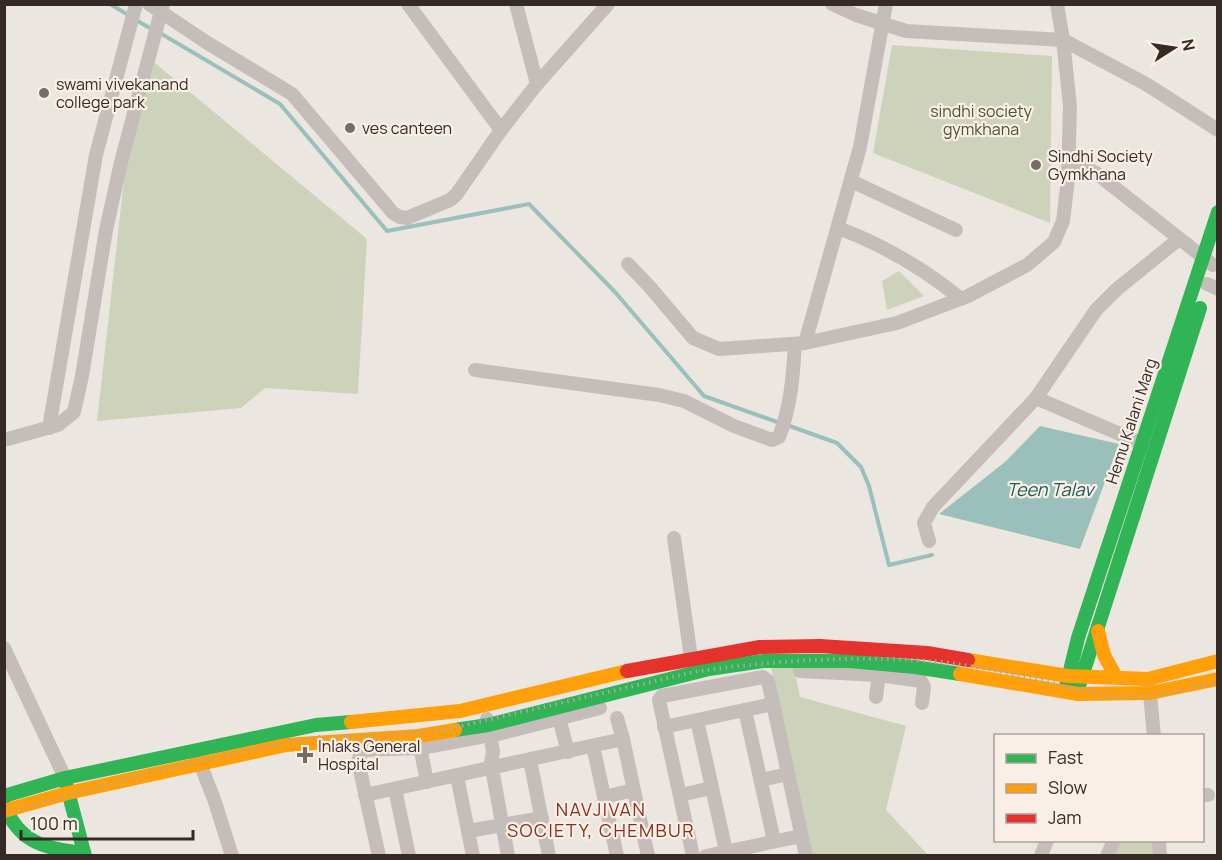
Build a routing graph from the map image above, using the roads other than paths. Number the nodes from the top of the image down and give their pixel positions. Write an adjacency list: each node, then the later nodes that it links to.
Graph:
1 (408, 4): 11 (street)
2 (516, 4): 10 (street)
3 (608, 4): 10 (street)
4 (832, 4): 8 (street)
5 (886, 4): 8 (street)
6 (1057, 4): 9 (street)
7 (150, 9): 11 (street); 26 (street); 26 (street)
8 (883, 24): 9 (street); 14 (street)
9 (1063, 40): 12 (street); 13 (street)
10 (537, 84): 11 (street)
11 (501, 130)
12 (1218, 130)
13 (1069, 160): 18 (street); 22 (street)
14 (851, 181): 16 (street); 17 (street)
15 (1218, 212): 19 (main road, Hemu Kalani Marg)
16 (838, 228): 22 (street); 23 (street)
17 (956, 230)
18 (1179, 239): 19 (street); 25 (street)
19 (1211, 258): 21 (main road); 28 (main road, Hemu Kalani Marg)
20 (628, 264): 23 (street)
21 (1212, 286): 29 (main road)
22 (961, 299): 23 (street)
23 (800, 343): 24 (street)
24 (475, 370)
25 (1036, 398): 28 (street); 31 (street)
26 (48, 428): 27 (street)
27 (4, 440)
28 (1142, 444): 29 (street); 47 (main road, Hemu Kalani Marg)
29 (1155, 449): 32 (main road)
30 (674, 538): 37 (street)
31 (929, 541)
32 (1098, 625): 47 (main road); 48 (main road)
33 (4, 648): 81 (street)
34 (882, 649): 36 (main road); 39 (main road); 44 (street)
35 (780, 653): 37 (main road); 39 (main road); 43 (main road)
36 (927, 653): 41 (main road); 45 (main road)
37 (691, 658): 40 (main road)
38 (1218, 661): 42 (main road)
39 (813, 665): 44 (main road)
40 (641, 668): 46 (main road); 52 (main road)
41 (1021, 668): 47 (main road); 51 (main road)
42 (1183, 668): 49 (main road); 53 (street)
43 (709, 669): 52 (main road); 54 (street)
44 (880, 669): 45 (main road); 57 (street); 59 (street)
45 (925, 669): 51 (main road)
46 (602, 676): 58 (main road); 61 (main road)
47 (1075, 676): 48 (main road); 55 (main road)
48 (1116, 677): 49 (main road)
49 (1148, 679): 56 (street)
50 (1218, 679): 53 (main road)
51 (1019, 684): 55 (main road)
52 (646, 685): 58 (main road)
53 (1186, 685): 56 (main road)
54 (713, 686): 60 (street); 67 (street)
55 (1071, 693): 56 (main road)
56 (1150, 693): 69 (street)
57 (876, 698)
58 (604, 702): 63 (main road)
59 (922, 703)
60 (773, 704): 62 (street); 79 (street)
61 (479, 706): 66 (main road); 68 (street)
62 (745, 710): 65 (street); 82 (street)
63 (558, 713): 68 (main road); 75 (street)
64 (617, 718): 70 (street)
65 (697, 720): 67 (street); 84 (street)
66 (312, 726): 71 (main road); 74 (main road)
67 (664, 727): 89 (street)
68 (484, 731): 72 (main road); 78 (street)
69 (1154, 734)
70 (623, 739): 73 (street); 86 (street)
71 (316, 742): 72 (main road); 77 (main road)
72 (420, 742): 83 (street); 88 (street)
73 (593, 746): 75 (street); 91 (street)
74 (196, 751): 77 (street); 81 (main road)
75 (568, 752): 76 (street)
76 (530, 760): 78 (street); 93 (street)
77 (200, 766): 87 (main road); 101 (street)
78 (492, 766): 80 (street); 94 (street)
79 (788, 774): 82 (street); 96 (street)
80 (457, 776): 83 (street); 95 (street)
81 (65, 778): 87 (main road); 90 (main road)
82 (761, 780): 97 (street)
83 (427, 782): 85 (street)
84 (712, 788): 89 (street); 99 (street)
85 (394, 789): 88 (street); 103 (street)
86 (634, 790): 91 (street); 108 (street)
87 (68, 793): 92 (main road); 100 (main road)
88 (365, 795): 102 (street)
89 (680, 795): 109 (street)
90 (4, 796)
91 (604, 797): 107 (street)
92 (5, 809): 100 (main road)
93 (542, 818): 94 (street); 106 (street)
94 (502, 825): 95 (street); 105 (street)
95 (468, 831): 104 (street)
96 (801, 836): 97 (street); 111 (street)
97 (774, 842): 98 (street)
98 (754, 851): 99 (street)
99 (726, 852): 110 (street)
100 (84, 854)
101 (232, 855)
102 (379, 855)
103 (409, 855)
104 (473, 855)
105 (508, 855)
106 (549, 855)
107 (617, 855)
108 (648, 855)
109 (693, 855)
110 (706, 855)
111 (806, 855)

